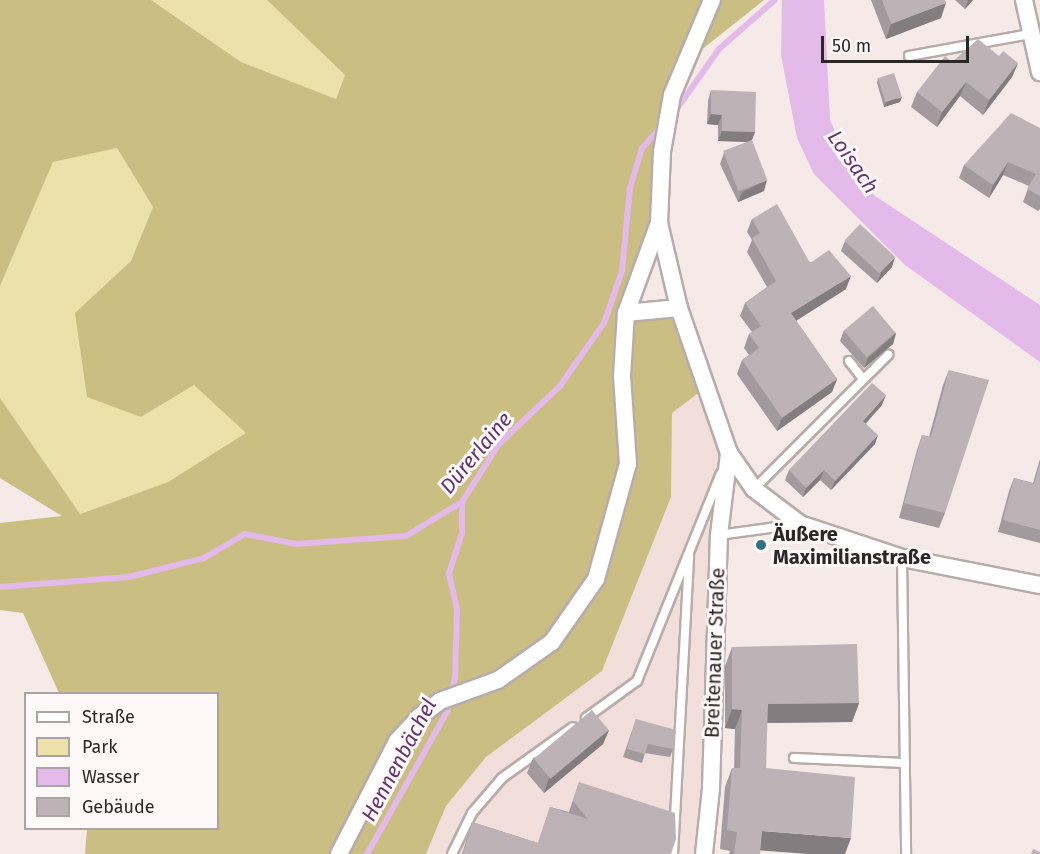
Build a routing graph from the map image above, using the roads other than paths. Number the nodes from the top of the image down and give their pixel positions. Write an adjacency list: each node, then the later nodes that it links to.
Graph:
1 (712, 0): 6 (street)
2 (1024, 0): 3 (street)
3 (1030, 34): 4 (lane); 5 (street)
4 (909, 56)
5 (1040, 72)
6 (659, 223): 7 (street); 8 (street)
7 (679, 308): 8 (street); 12 (street)
8 (626, 314): 21 (street)
9 (888, 355): 11 (lane)
10 (849, 361): 11 (lane)
11 (863, 379): 13 (lane)
12 (729, 453): 13 (street); 15 (street, Breitenauer Straße); 16 (lane)
13 (754, 489): 14 (street)
14 (801, 524): 15 (lane); 17 (street)
15 (718, 535): 24 (street, Breitenauer Straße)
16 (689, 546): 22 (lane); 23 (lane)
17 (902, 558): 18 (street); 20 (lane)
18 (1040, 585)
19 (794, 758): 20 (lane)
20 (905, 763): 25 (lane)
21 (339, 854)
22 (452, 854)
23 (673, 854)
24 (704, 854)
25 (906, 854)

